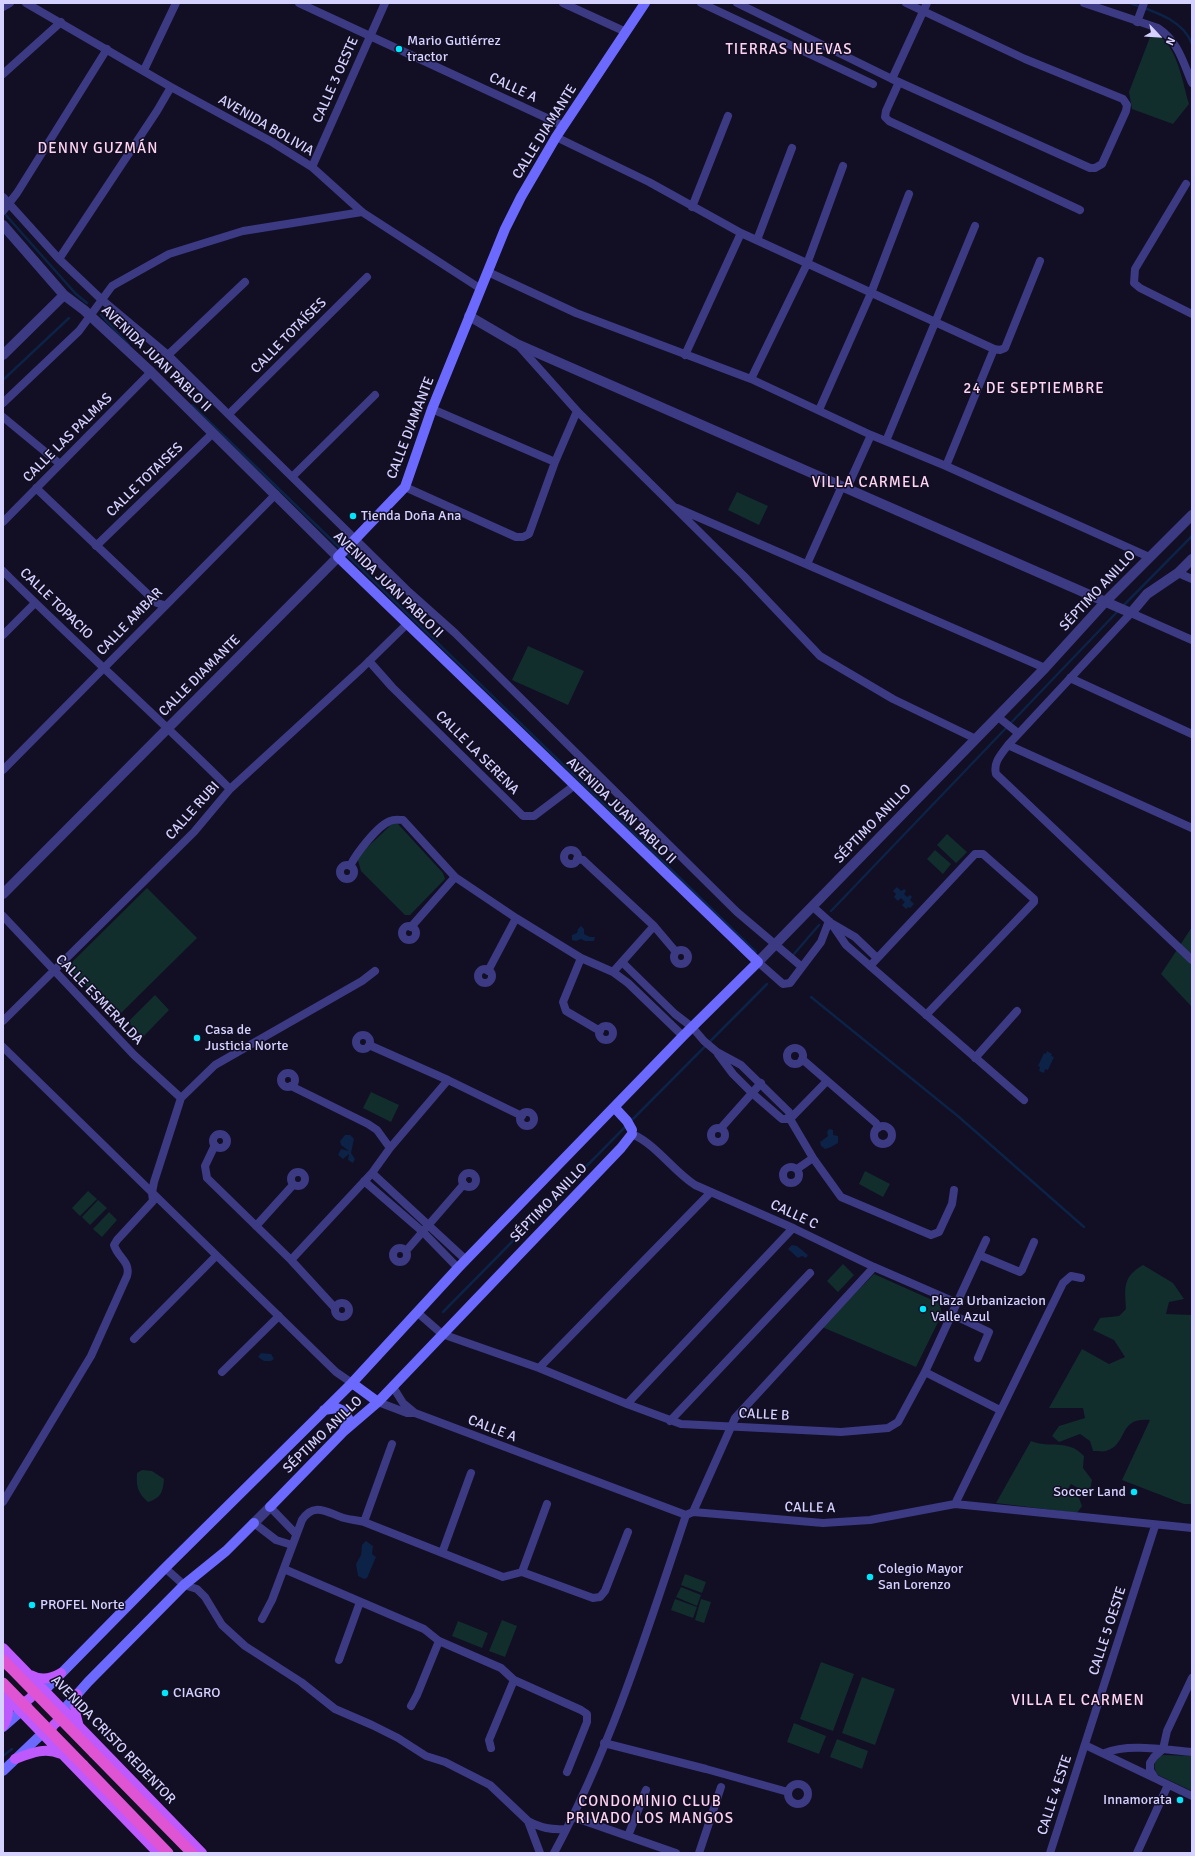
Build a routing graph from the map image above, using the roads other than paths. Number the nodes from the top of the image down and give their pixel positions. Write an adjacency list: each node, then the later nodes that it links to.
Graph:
1 (10, 3): 14 (street)
2 (26, 3): 17 (street, AVENIDA BOLIVIA)
3 (176, 3): 21 (street)
4 (299, 3): 19 (street, CALLE A)
5 (385, 3): 19 (street, CALLE 3 OESTE)
6 (563, 3): 18 (street)
7 (644, 3): 18 (main road, CALLE DIAMANTE)
8 (701, 3): 25 (street)
9 (737, 3): 23 (street)
10 (906, 3): 15 (street)
11 (927, 3): 15 (street)
12 (1084, 3): 16 (street)
13 (1144, 3): 16 (street)
14 (3, 7)
15 (923, 11): 23 (street); 23 (street)
16 (1138, 19): 24 (street)
17 (61, 22): 20 (street, AVENIDA BOLIVIA); 22 (street)
18 (626, 32): 28 (main road, CALLE DIAMANTE)
19 (369, 36): 28 (street, CALLE A); 32 (street, CALLE 3 OESTE)
20 (107, 50): 21 (street, AVENIDA BOLIVIA); 36 (street)
21 (144, 70): 26 (street, AVENIDA BOLIVIA)
22 (3, 74)
23 (895, 80): 38 (street)
24 (1192, 83)
25 (873, 84)
26 (171, 87): 32 (street, AVENIDA BOLIVIA); 45 (street)
27 (728, 116): 37 (street)
28 (564, 126): 29 (main road, CALLE DIAMANTE)
29 (556, 138): 37 (street); 48 (main road, CALLE DIAMANTE)
30 (792, 148): 44 (street)
31 (842, 166): 47 (street)
32 (312, 167): 40 (street, AVENIDA BOLIVIA)
33 (1186, 184): 55 (street)
34 (909, 194): 52 (street)
35 (3, 197): 36 (street)
36 (9, 204): 39 (street); 45 (street)
37 (692, 207): 43 (street)
38 (1080, 210)
39 (3, 211)
40 (362, 212): 51 (street, AVENIDA BOLIVIA); 54 (street)
41 (3, 225): 53 (street, AVENIDA JUAN PABLO II)
42 (975, 226): 58 (street)
43 (741, 233): 44 (street); 63 (street)
44 (757, 240): 47 (street)
45 (59, 259): 54 (street)
46 (1040, 262): 60 (street)
47 (807, 264): 52 (street); 65 (street)
48 (488, 272): 51 (main road, CALLE DIAMANTE); 63 (street)
49 (367, 277): 71 (street, CALLE TOTAÍSES)
50 (245, 282): 62 (street)
51 (481, 289): 57 (main road, CALLE DIAMANTE)
52 (871, 294): 58 (street); 69 (street)
53 (64, 295): 56 (street, AVENIDA JUAN PABLO II); 61 (street)
54 (101, 299): 56 (street); 62 (street)
55 (1192, 314)
56 (91, 316): 64 (street, AVENIDA JUAN PABLO II); 67 (street)
57 (469, 316): 59 (street); 68 (main road, CALLE DIAMANTE)
58 (936, 323): 60 (street); 75 (street)
59 (517, 344): 70 (street); 81 (street)
60 (994, 349): 78 (street)
61 (3, 355)
62 (168, 355): 71 (street)
63 (685, 355): 65 (street)
64 (151, 372): 73 (street, AVENIDA JUAN PABLO II); 77 (street, CALLE LAS PALMAS)
65 (751, 379): 69 (street)
66 (375, 395): 79 (street)
67 (3, 403)
68 (432, 409): 76 (street); 80 (main road, CALLE DIAMANTE)
69 (818, 410): 74 (street)
70 (576, 411): 76 (street); 84 (street)
71 (229, 414): 79 (street)
72 (3, 417): 77 (street)
73 (213, 433): 83 (street, AVENIDA JUAN PABLO II); 88 (street, CALLE TOTAISES)
74 (871, 435): 75 (street); 81 (street)
75 (886, 441): 78 (street)
76 (555, 462): 80 (street)
77 (60, 464): 82 (street, CALLE LAS PALMAS)
78 (946, 466): 90 (street)
79 (292, 477): 87 (street)
80 (405, 487): 87 (main road, CALLE DIAMANTE)
81 (845, 487): 92 (street); 96 (street)
82 (36, 488): 86 (street, CALLE LAS PALMAS); 88 (street)
83 (276, 494): 89 (street, AVENIDA JUAN PABLO II); 98 (street, CALLE AMBAR)
84 (672, 506): 92 (street); 111 (street)
85 (1192, 515): 90 (street, SÉPTIMO ANILLO)
86 (3, 522)
87 (355, 538): 89 (main road, CALLE DIAMANTE); 127 (street)
88 (96, 546): 98 (street)
89 (343, 552): 100 (main road, AVENIDA JUAN PABLO II); 108 (street, CALLE DIAMANTE)
90 (1149, 557): 96 (street, SÉPTIMO ANILLO)
91 (1192, 559): 94 (street)
92 (807, 564): 105 (street)
93 (3, 571): 97 (street, CALLE TOPACIO)
94 (1178, 573): 95 (street); 99 (street)
95 (1192, 579)
96 (1106, 601): 99 (street); 105 (street, SÉPTIMO ANILLO)
97 (35, 602): 101 (street); 104 (street, CALLE TOPACIO)
98 (164, 605): 104 (street, CALLE AMBAR)
99 (1123, 609): 102 (street); 106 (street)
100 (407, 624): 103 (street, CALLE RUBI); 114 (main road, AVENIDA JUAN PABLO II)
101 (3, 635)
102 (1192, 640)
103 (369, 661): 114 (street, CALLE LA SERENA); 115 (street, CALLE RUBI)
104 (103, 668): 108 (street, CALLE TOPACIO); 113 (street, CALLE AMBAR)
105 (1045, 668): 107 (street, SÉPTIMO ANILLO)
106 (1070, 678): 109 (street); 110 (street)
107 (1004, 722): 109 (street); 111 (street, SÉPTIMO ANILLO)
108 (168, 727): 115 (street, CALLE TOPACIO); 120 (street, CALLE DIAMANTE)
109 (1018, 733): 112 (street)
110 (1192, 734)
111 (976, 739): 121 (street, SÉPTIMO ANILLO)
112 (1008, 745): 116 (street); 131 (street)
113 (3, 770)
114 (575, 786): 133 (main road, AVENIDA JUAN PABLO II)
115 (230, 789): 136 (street, CALLE RUBI)
116 (1192, 828)
117 (577, 859): 125 (street)
118 (350, 866): 119 (street)
119 (455, 877): 123 (street); 126 (street)
120 (3, 894)
121 (812, 906): 124 (street); 127 (street, SÉPTIMO ANILLO)
122 (3, 916): 136 (street, CALLE ESMERALDA)
123 (516, 918): 129 (street); 138 (street)
124 (830, 922): 130 (street); 134 (street); 135 (street)
125 (654, 926): 128 (street); 132 (street)
126 (411, 927)
127 (775, 945): 133 (street, SÉPTIMO ANILLO); 135 (street)
128 (676, 952)
129 (582, 958): 139 (street); 144 (street)
130 (877, 958): 134 (street); 141 (street)
131 (1192, 960)
132 (622, 962): 139 (street); 143 (street)
133 (758, 962): 135 (street); 143 (main road, SÉPTIMO ANILLO)
134 (870, 966): 141 (street)
135 (802, 967)
136 (54, 971): 142 (street, CALLE RUBI); 156 (street, CALLE ESMERALDA)
137 (375, 971): 156 (street)
138 (488, 971)
139 (613, 972): 145 (street)
140 (1017, 1011): 149 (street)
141 (926, 1015): 149 (street)
142 (3, 1021)
143 (692, 1027): 145 (main road, SÉPTIMO ANILLO); 148 (street)
144 (600, 1031)
145 (683, 1036): 158 (main road, SÉPTIMO ANILLO)
146 (369, 1045): 151 (street)
147 (3, 1047): 174 (street)
148 (716, 1051): 153 (street); 155 (street)
149 (975, 1058): 157 (street)
150 (802, 1059): 152 (street)
151 (448, 1080): 159 (street); 165 (street)
152 (827, 1081): 160 (street); 163 (street)
153 (761, 1083): 155 (street); 160 (street)
154 (291, 1086): 165 (street)
155 (752, 1093): 160 (street); 162 (street)
156 (181, 1098): 174 (street)
157 (1024, 1100)
158 (615, 1108): 161 (main road); 185 (main road, SÉPTIMO ANILLO)
159 (522, 1116)
160 (790, 1120): 166 (street)
161 (630, 1128): 173 (street, CALLE C); 195 (main road, SÉPTIMO ANILLO)
162 (721, 1128)
163 (878, 1128)
164 (215, 1146): 176 (street)
165 (390, 1148): 168 (street)
166 (813, 1158): 167 (street); 172 (street)
167 (797, 1169)
168 (372, 1173): 169 (street); 175 (street)
169 (364, 1181): 178 (street); 184 (street)
170 (464, 1184): 175 (street)
171 (294, 1185): 176 (street)
172 (954, 1190)
173 (711, 1192): 177 (street, CALLE C); 198 (street)
174 (152, 1193): 183 (street); 213 (street)
175 (429, 1224): 178 (street); 185 (street)
176 (256, 1226): 184 (street)
177 (793, 1228): 186 (street, CALLE C); 204 (street)
178 (423, 1232): 181 (street); 187 (street)
179 (986, 1240): 182 (street, CALLE B)
180 (1034, 1242): 182 (street)
181 (406, 1251)
182 (979, 1255): 190 (street, CALLE B)
183 (216, 1256): 194 (street); 196 (street)
184 (291, 1260): 191 (street)
185 (466, 1260): 187 (main road, SÉPTIMO ANILLO)
186 (874, 1267): 190 (street, CALLE C); 209 (street)
187 (458, 1268): 192 (main road, SÉPTIMO ANILLO)
188 (810, 1273): 208 (street)
189 (1081, 1278): 206 (street)
190 (957, 1303): 193 (street, CALLE B)
191 (336, 1308)
192 (418, 1313): 195 (street); 201 (main road, SÉPTIMO ANILLO)
193 (951, 1314): 197 (street); 200 (street, CALLE B)
194 (279, 1316): 199 (street); 201 (street)
195 (442, 1334): 198 (street, CALLE B); 202 (main road, SÉPTIMO ANILLO)
196 (134, 1340)
197 (978, 1358)
198 (539, 1368): 204 (street, CALLE B)
199 (222, 1372)
200 (925, 1372): 206 (street); 209 (street, CALLE B)
201 (352, 1383): 203 (main road); 205 (main road, SÉPTIMO ANILLO)
202 (393, 1386): 203 (main road, SÉPTIMO ANILLO); 207 (street)
203 (378, 1402): 207 (street, CALLE A); 210 (main road, SÉPTIMO ANILLO)
204 (627, 1404): 208 (street, CALLE B)
205 (324, 1410): 210 (main road); 226 (main road, SÉPTIMO ANILLO)
206 (1000, 1410): 215 (street)
207 (415, 1414): 217 (street, CALLE A)
208 (670, 1421): 209 (street, CALLE B)
209 (731, 1426): 217 (street)
210 (344, 1432): 216 (main road, SÉPTIMO ANILLO)
211 (392, 1444): 218 (street)
212 (471, 1473): 225 (street)
213 (3, 1502)
214 (547, 1504): 228 (street)
215 (955, 1504): 217 (street, CALLE A); 220 (street, CALLE A)
216 (270, 1507): 219 (street, SÉPTIMO ANILLO); 223 (street)
217 (690, 1514): 253 (street)
218 (364, 1522): 223 (street); 225 (street)
219 (254, 1523): 224 (street); 229 (main road, SÉPTIMO ANILLO)
220 (1155, 1526): 221 (street, CALLE A); 254 (street, CALLE 5 OESTE)
221 (1192, 1528)
222 (628, 1532): 228 (street)
223 (296, 1534): 224 (street)
224 (292, 1546): 227 (street)
225 (442, 1553): 228 (street)
226 (165, 1568): 229 (street); 237 (main road, SÉPTIMO ANILLO)
227 (284, 1569): 230 (street); 231 (street)
228 (522, 1572)
229 (184, 1584): 244 (main road, SÉPTIMO ANILLO); 270 (street)
230 (360, 1602): 232 (street); 234 (street)
231 (262, 1619)
232 (439, 1641): 239 (street); 246 (street)
233 (3, 1648): 236 (main road, AVENIDA CRISTO REDENTOR)
234 (339, 1660)
235 (6, 1663): 275 (highway, AVENIDA CRISTO REDENTOR, bridge)
236 (27, 1673): 237 (main road); 240 (main road, AVENIDA CRISTO REDENTOR)
237 (61, 1674): 242 (main road, SÉPTIMO ANILLO)
238 (1192, 1678): 256 (street)
239 (514, 1680): 255 (street); 262 (street)
240 (35, 1681): 242 (main road, AVENIDA CRISTO REDENTOR); 245 (main road)
241 (3, 1683): 274 (highway, bridge)
242 (44, 1691): 247 (main road, AVENIDA CRISTO REDENTOR); 248 (main road, SÉPTIMO ANILLO)
243 (3, 1694): 245 (main road); 250 (main road)
244 (77, 1694): 247 (main road, SÉPTIMO ANILLO); 251 (main road)
245 (14, 1703): 248 (main road)
246 (410, 1706)
247 (62, 1710): 249 (main road, AVENIDA CRISTO REDENTOR); 252 (main road, SÉPTIMO ANILLO)
248 (21, 1711): 250 (main road, SÉPTIMO ANILLO); 252 (main road)
249 (70, 1719): 251 (main road, AVENIDA CRISTO REDENTOR); 252 (main road)
250 (3, 1726)
251 (79, 1727): 276 (main road, AVENIDA CRISTO REDENTOR)
252 (46, 1737): 259 (main road); 260 (main road, SÉPTIMO ANILLO)
253 (604, 1743): 267 (street); 269 (street)
254 (1085, 1745): 258 (street); 281 (street, CALLE 4 ESTE)
255 (491, 1748)
256 (1163, 1749): 257 (street); 258 (street); 263 (street)
257 (1192, 1752)
258 (1105, 1753): 263 (street)
259 (63, 1756): 260 (main road); 273 (main road)
260 (15, 1759): 261 (main road, SÉPTIMO ANILLO)
261 (3, 1771)
262 (567, 1772)
263 (1157, 1779): 264 (street)
264 (1168, 1785): 268 (street); 282 (street)
265 (721, 1787): 280 (street)
266 (646, 1790): 272 (street)
267 (788, 1792)
268 (1192, 1796)
269 (573, 1817): 271 (street); 272 (street)
270 (528, 1821): 271 (street); 277 (street)
271 (566, 1829): 278 (street)
272 (628, 1836): 279 (street)
273 (158, 1853)
274 (168, 1853)
275 (192, 1853)
276 (202, 1853)
277 (540, 1853)
278 (554, 1853)
279 (676, 1853)
280 (699, 1853)
281 (1050, 1853)
282 (1137, 1853)

